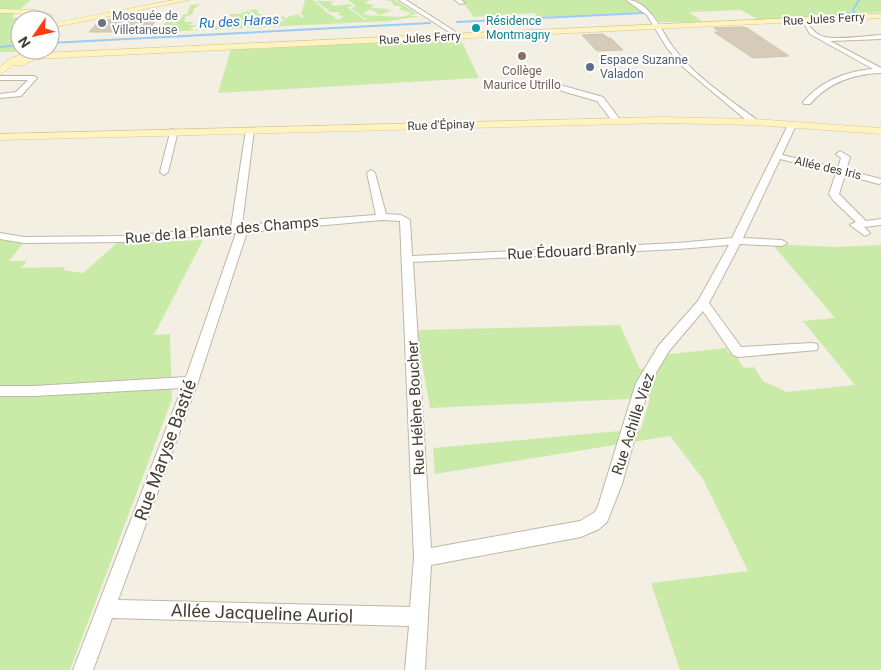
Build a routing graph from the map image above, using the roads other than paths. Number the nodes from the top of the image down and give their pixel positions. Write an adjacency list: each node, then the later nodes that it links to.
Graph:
1 (185, 0): 6 (street)
2 (402, 0): 8 (street)
3 (629, 0): 7 (street)
4 (881, 16): 5 (street, Rue Jules Ferry)
5 (800, 20): 7 (street, Rue Jules Ferry); 10 (street)
6 (60, 22)
7 (657, 26): 8 (street, Rue Jules Ferry); 20 (street)
8 (459, 36): 11 (street, Rue Jules Ferry)
9 (881, 37): 10 (street)
10 (822, 40): 13 (street)
11 (15, 61)
12 (881, 63): 13 (street)
13 (868, 64): 14 (street)
14 (881, 71): 18 (street)
15 (0, 78): 17 (street)
16 (562, 86): 19 (street)
17 (0, 96)
18 (807, 102)
19 (616, 121): 20 (street, Rue d'Épinay); 22 (street, Rue d'Épinay)
20 (754, 122): 21 (street, Rue d'Épinay)
21 (792, 125): 24 (street, Rue d'Épinay); 27 (street, Rue Achille Viez)
22 (250, 130): 23 (street, Rue d'Épinay); 34 (street, Rue Maryse Bastié)
23 (174, 131): 25 (street, Rue d'Épinay); 29 (street)
24 (881, 131)
25 (0, 138)
26 (840, 154): 28 (street)
27 (777, 156): 28 (street, Allée des Iris); 36 (street, Rue Achille Viez)
28 (842, 171): 31 (street, Allée des Iris); 33 (street)
29 (164, 172)
30 (370, 173): 32 (street)
31 (879, 181)
32 (382, 217): 34 (street, Rue de la Plante des Champs); 38 (street, Rue de la Plante des Champs)
33 (881, 222)
34 (239, 229): 35 (street, Rue de la Plante des Champs); 41 (street, Rue Maryse Bastié)
35 (0, 236)
36 (735, 241): 37 (street, Rue Édouard Branly); 38 (street, Rue Édouard Branly); 39 (street, Rue Achille Viez)
37 (782, 243)
38 (408, 259): 43 (street, Rue Hélène Boucher)
39 (703, 303): 40 (street); 43 (street, Rue Achille Viez)
40 (812, 347)
41 (191, 382): 42 (street); 44 (street, Rue Maryse Bastié)
42 (0, 391)
43 (423, 558): 45 (street)
44 (106, 609): 45 (street, Allée Jacqueline Auriol); 46 (street, Rue Maryse Bastié)
45 (418, 617): 47 (street)
46 (83, 670)
47 (415, 670)

